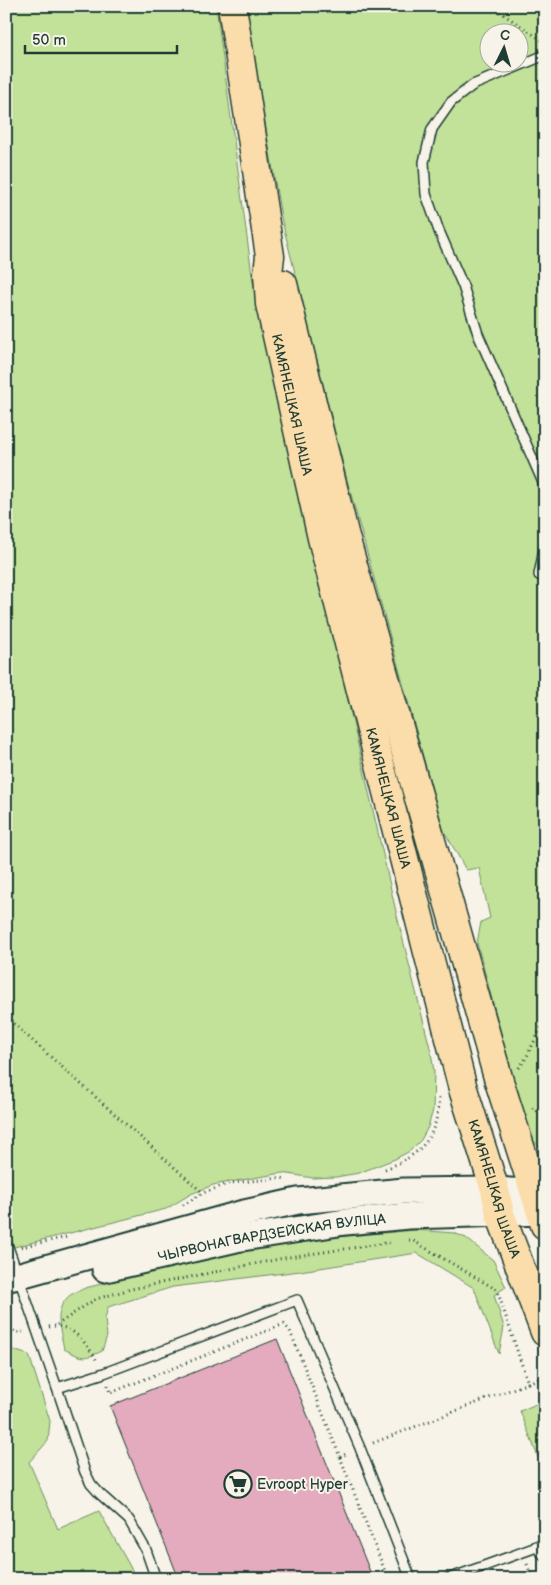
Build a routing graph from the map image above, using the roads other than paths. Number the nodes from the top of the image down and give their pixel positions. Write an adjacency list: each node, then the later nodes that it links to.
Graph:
1 (232, 6): 3 (main road, КАМЯНЕЦКАЯ ШАША)
2 (545, 55): 4 (lane)
3 (270, 256): 7 (main road, КАМЯНЕЦКАЯ ШАША); 8 (main road, КАМЯНЕЦКАЯ ШАША)
4 (545, 487)
5 (545, 545): 6 (lane)
6 (539, 575)
7 (498, 1202): 8 (main road, ЧЫРВОНАГВАРДЗЕЙСКАЯ ВУЛІЦА); 10 (main road, ЧЫРВОНАГВАРДЗЕЙСКАЯ ВУЛІЦА); 11 (main road, КАМЯНЕЦКАЯ ШАША)
8 (542, 1207)
9 (6, 1241): 10 (lane)
10 (13, 1284): 12 (lane)
11 (545, 1332)
12 (57, 1388): 15 (lane); 16 (lane)
13 (540, 1545): 14 (lane); 17 (lane)
14 (545, 1558)
15 (156, 1579)
16 (411, 1579)
17 (448, 1579)

